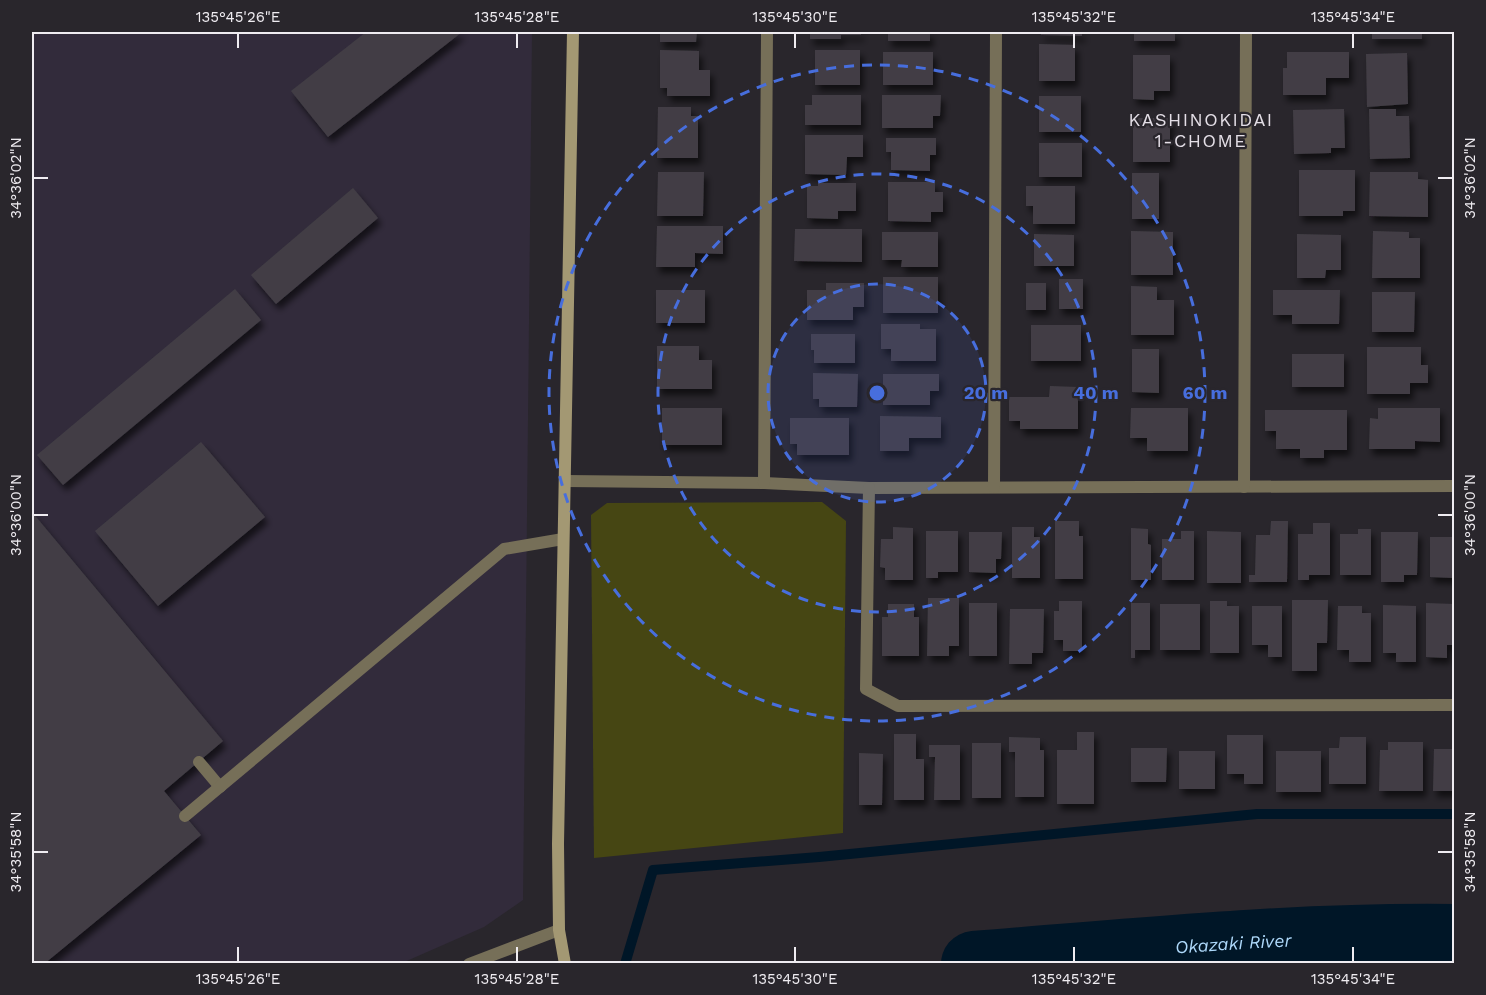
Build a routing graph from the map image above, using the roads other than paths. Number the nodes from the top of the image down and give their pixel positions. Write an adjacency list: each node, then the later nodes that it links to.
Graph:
1 (573, 32): 5 (street)
2 (767, 32): 6 (street)
3 (996, 32): 8 (street)
4 (1246, 32): 9 (street)
5 (566, 481): 6 (street); 11 (street)
6 (764, 483): 10 (street)
7 (1455, 486): 9 (street)
8 (994, 487): 9 (street); 10 (street)
9 (1244, 487)
10 (869, 488): 12 (street)
11 (563, 539): 14 (street); 16 (street)
12 (1455, 705)
13 (199, 762): 14 (street)
14 (220, 787): 15 (street)
15 (185, 816)
16 (559, 930): 17 (street); 18 (street)
17 (564, 958)
18 (469, 963)

